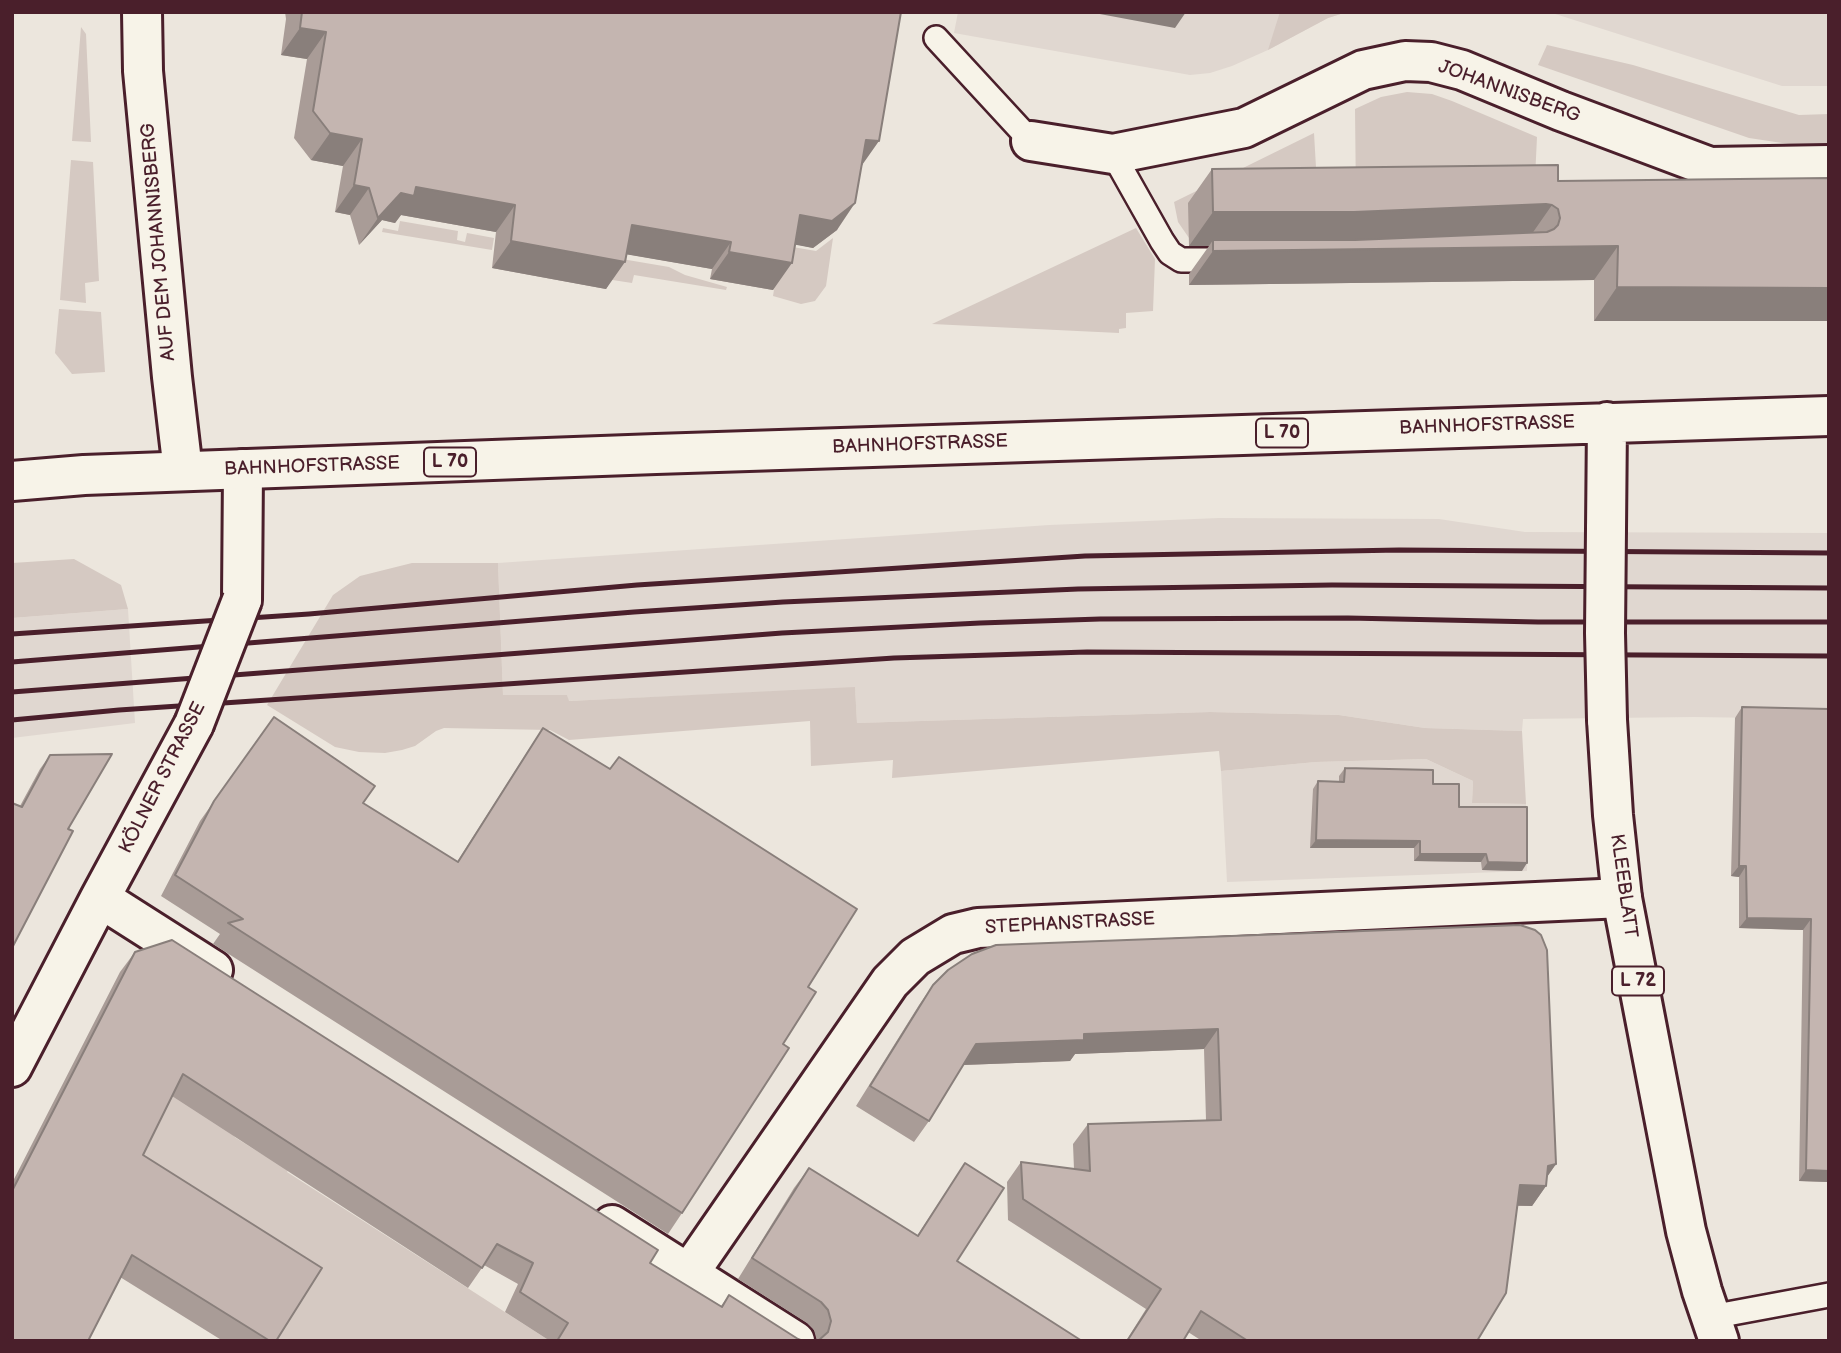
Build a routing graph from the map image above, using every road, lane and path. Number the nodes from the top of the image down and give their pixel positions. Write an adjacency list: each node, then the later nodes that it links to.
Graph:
1 (142, 12): 10 (street, AUF DEM JOHANNISBERG)
2 (936, 38): 3 (lane)
3 (1031, 141): 4 (street, JOHANNISBERG)
4 (1113, 154): 5 (street, JOHANNISBERG); 6 (lane)
5 (1829, 165)
6 (1249, 259)
7 (1829, 416): 8 (street, BAHNHOFSTRASSE / L 70)
8 (1607, 422): 9 (street, BAHNHOFSTRASSE / L 70); 13 (street, KLEEBLATT / L 72, bridge)
9 (243, 469): 10 (street, BAHNHOFSTRASSE / L 70); 12 (street, KÖLNER STRASSE, bridge)
10 (183, 471): 11 (street, BAHNHOFSTRASSE / L 70)
11 (12, 481)
12 (100, 898): 14 (street); 15 (street, KÖLNER STRASSE)
13 (1622, 898): 17 (street, STEPHANSTRASSE); 19 (street, KLEEBLATT / L 72)
14 (242, 988)
15 (12, 1067)
16 (583, 1206): 17 (street)
17 (689, 1273): 20 (street)
18 (1829, 1295): 19 (lane)
19 (1715, 1329)
20 (795, 1341)

